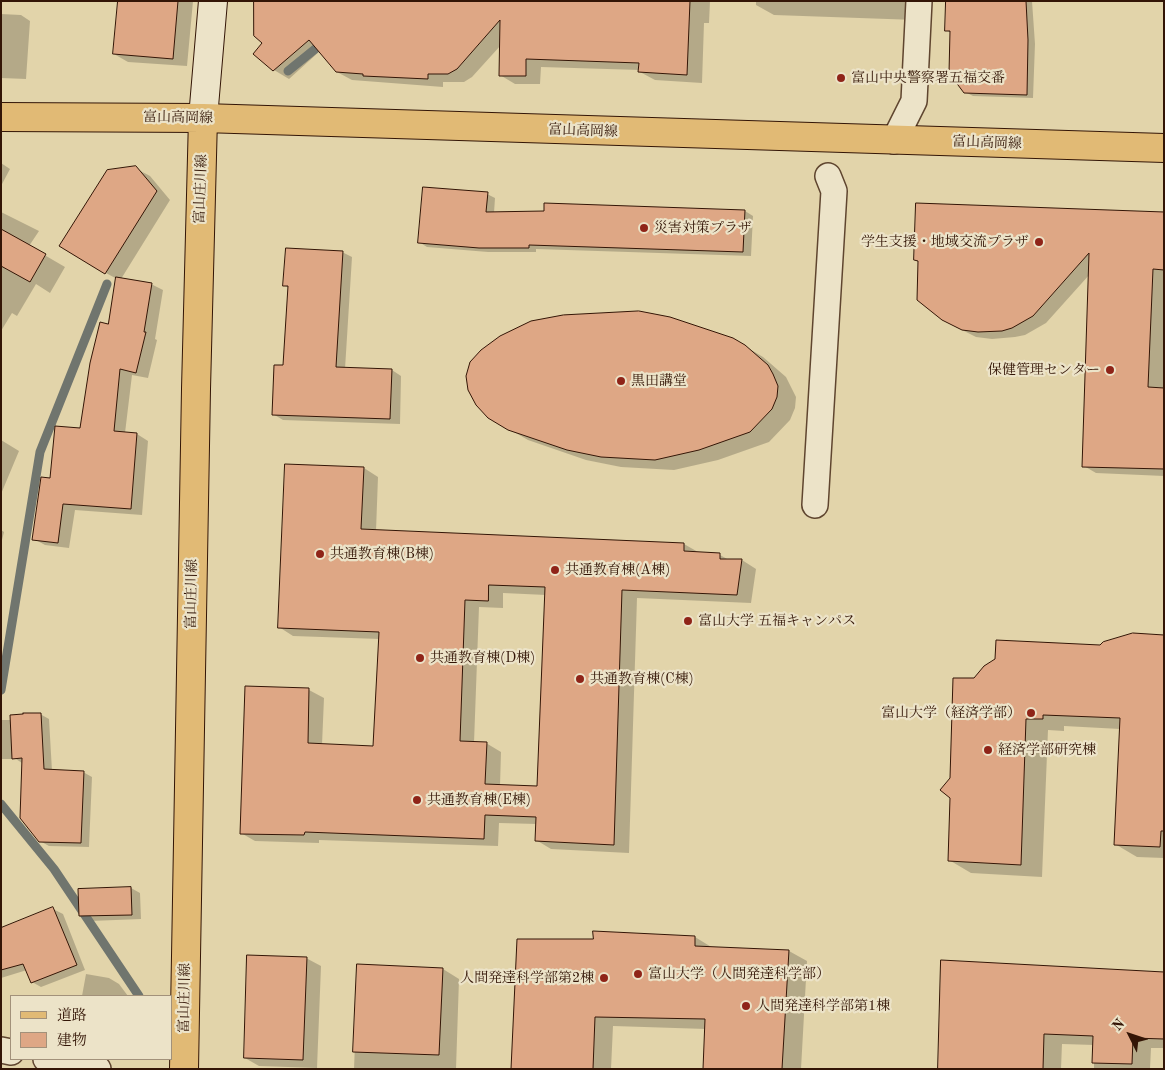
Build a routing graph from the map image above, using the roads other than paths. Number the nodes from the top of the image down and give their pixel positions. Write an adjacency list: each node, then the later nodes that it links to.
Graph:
1 (213, 1): 4 (street)
2 (919, 1): 5 (street)
3 (1, 117): 4 (main road, 富山高岡線)
4 (203, 118): 5 (main road, 富山高岡線); 11 (main road, 富山庄川線)
5 (894, 140): 6 (main road, 富山高岡線)
6 (1164, 148)
7 (828, 176): 8 (street)
8 (815, 506)
9 (51, 1060): 10 (street)
10 (98, 1069)
11 (184, 1069)

